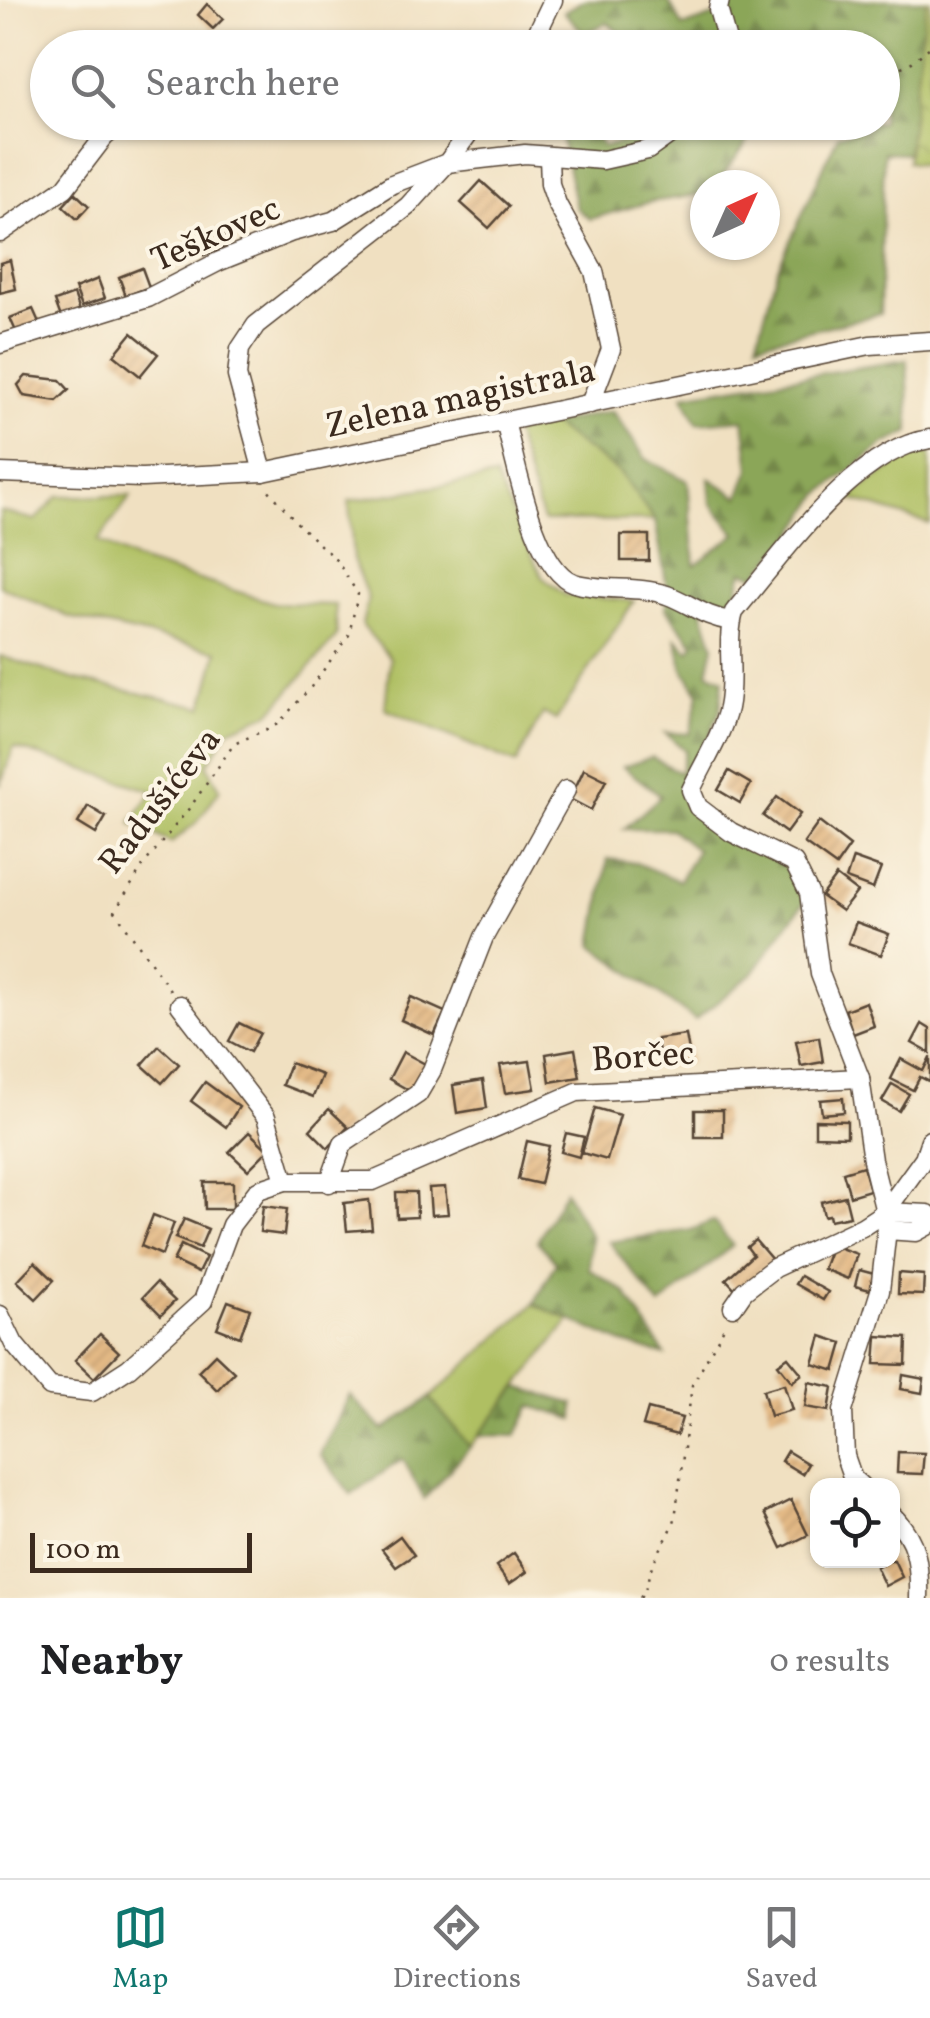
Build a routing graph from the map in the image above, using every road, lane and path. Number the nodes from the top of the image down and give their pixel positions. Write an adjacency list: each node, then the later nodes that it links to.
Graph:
1 (553, 0): 3 (street)
2 (720, 0): 4 (street)
3 (539, 30)
4 (724, 30)
5 (930, 47): 6 (path)
6 (900, 68)
7 (102, 140): 12 (street)
8 (464, 140): 11 (street)
9 (662, 140): 10 (street, Teškovec)
10 (549, 158): 11 (street, Teškovec); 15 (street)
11 (447, 163): 14 (street, Teškovec); 18 (street)
12 (0, 233)
13 (930, 341): 15 (street, Zelena magistrala)
14 (0, 344)
15 (590, 404): 16 (street, Zelena magistrala)
16 (505, 422): 18 (street, Zelena magistrala); 20 (street)
17 (930, 440): 20 (street)
18 (263, 472): 19 (street, Zelena magistrala); 22 (path, Radušićeva)
19 (0, 473)
20 (731, 621): 23 (street)
21 (566, 790): 26 (street)
22 (180, 1004): 25 (street)
23 (860, 1078): 26 (street, Borčec); 27 (street)
24 (930, 1140): 27 (street)
25 (285, 1181): 26 (street, Borčec); 29 (street)
26 (328, 1183)
27 (886, 1221): 28 (street); 30 (street)
28 (732, 1307): 32 (path)
29 (0, 1316)
30 (855, 1478)
31 (900, 1525): 33 (street)
32 (640, 1598)
33 (919, 1598)

